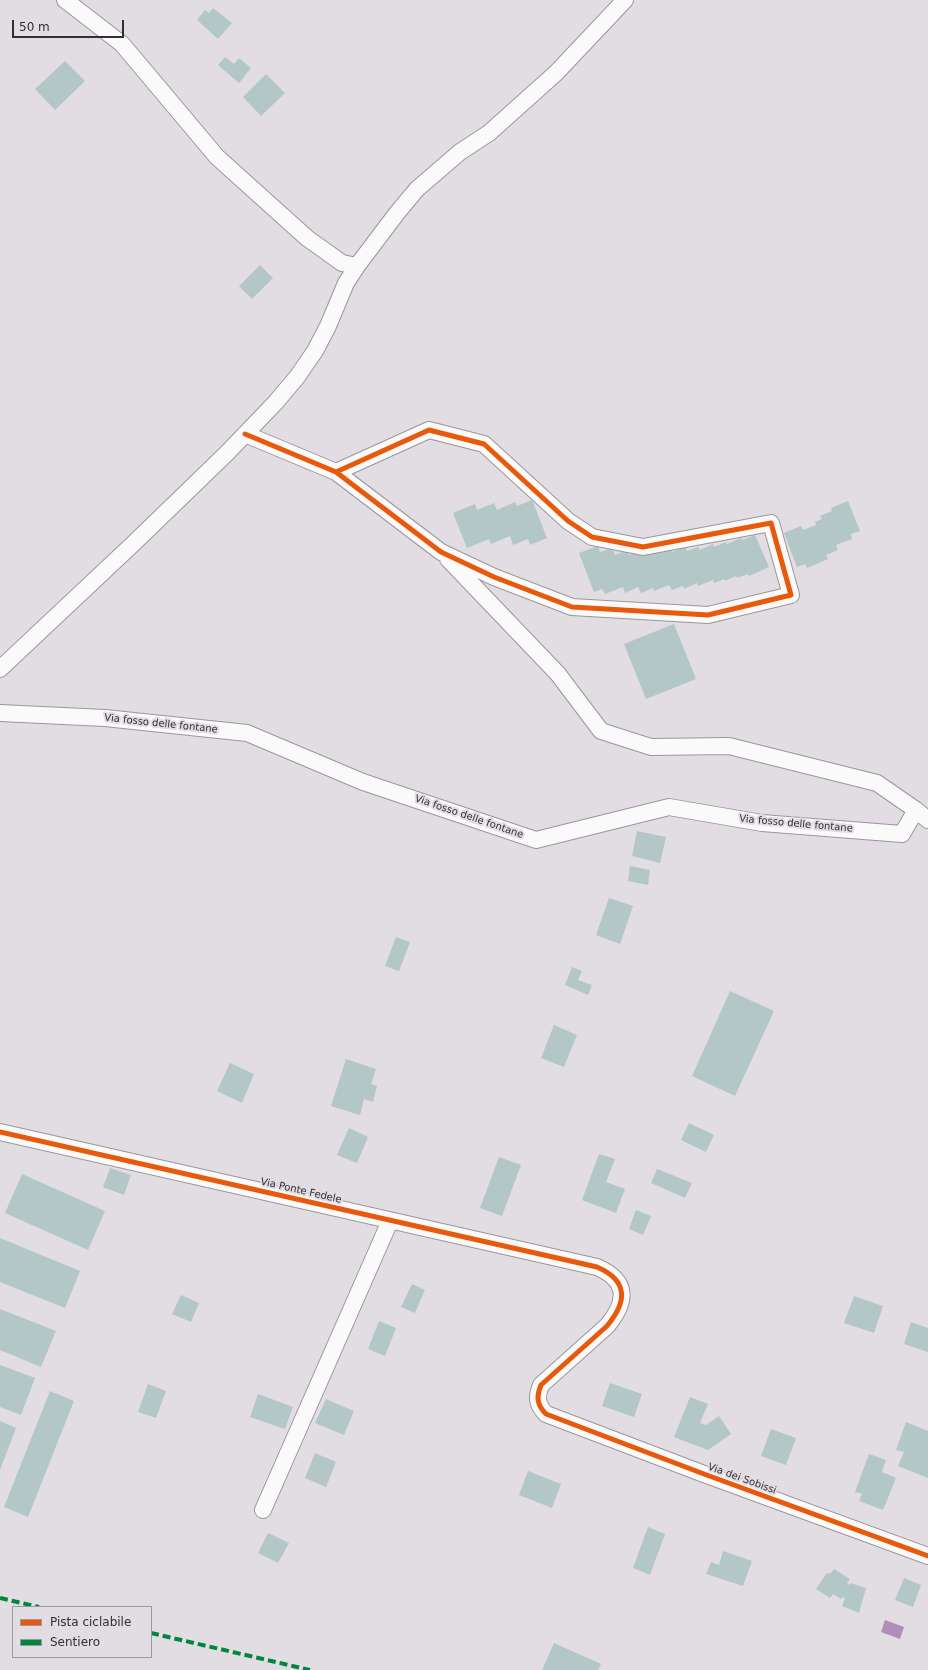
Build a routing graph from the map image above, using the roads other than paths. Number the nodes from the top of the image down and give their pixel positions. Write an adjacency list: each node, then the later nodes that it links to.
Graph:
1 (65, 0): 3 (street)
2 (625, 0): 3 (street)
3 (357, 266): 4 (street)
4 (245, 434): 5 (street); 7 (street)
5 (336, 472): 6 (street); 6 (street)
6 (441, 552): 9 (street)
7 (0, 669)
8 (0, 713): 9 (street, Via fosso delle fontane)
9 (922, 815)
10 (0, 1132): 11 (street, Via Ponte Fedele)
11 (390, 1221): 12 (street, Via Ponte Fedele); 13 (street)
12 (551, 1416): 14 (street, Via dei Sobissi)
13 (262, 1510)
14 (928, 1556)

